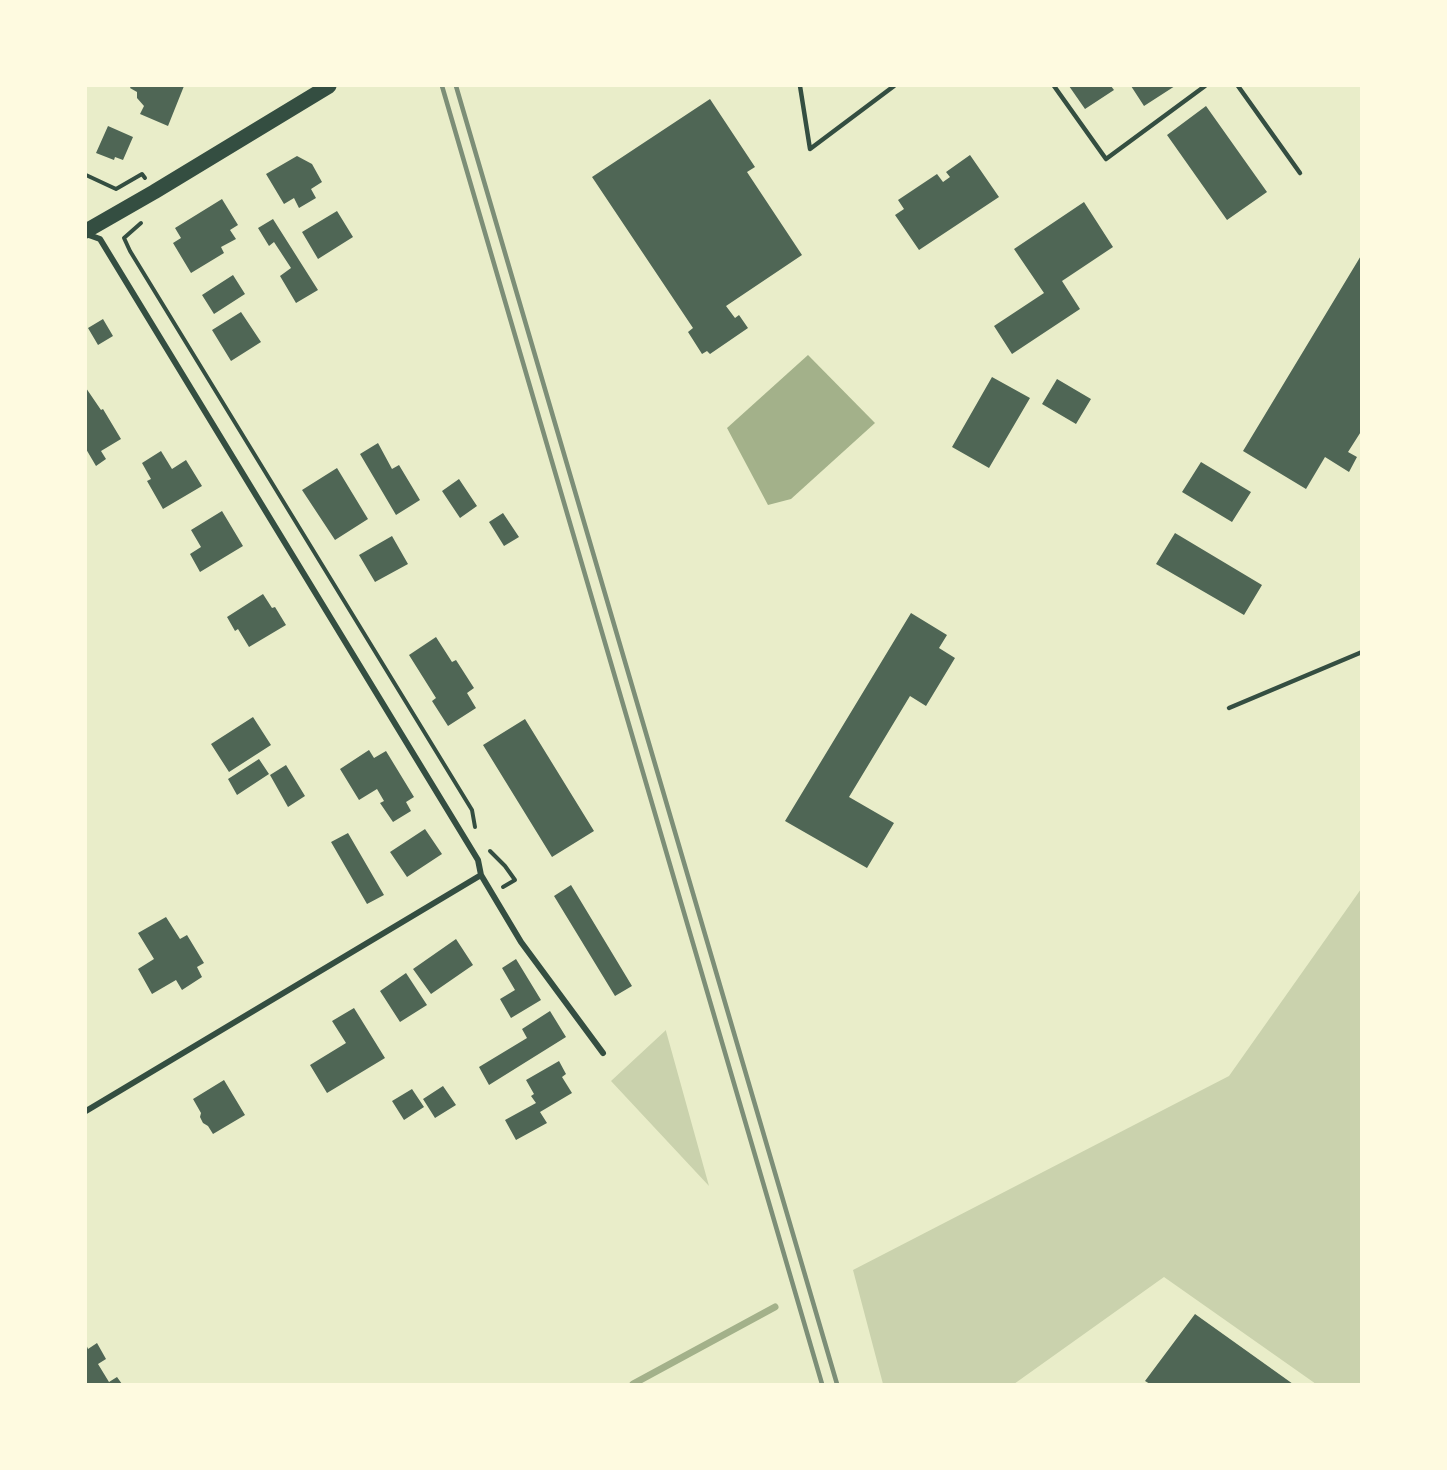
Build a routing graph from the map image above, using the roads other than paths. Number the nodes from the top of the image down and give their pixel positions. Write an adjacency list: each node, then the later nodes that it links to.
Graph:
1 (329, 86): 8 (main road)
2 (800, 86): 3 (lane)
3 (894, 86)
4 (1054, 86): 5 (lane)
5 (1205, 86)
6 (1238, 86): 7 (lane)
7 (1300, 173)
8 (86, 232): 11 (street)
9 (1362, 652): 10 (lane)
10 (1229, 708)
11 (481, 875): 12 (street); 13 (street)
12 (603, 1053)
13 (86, 1111)

